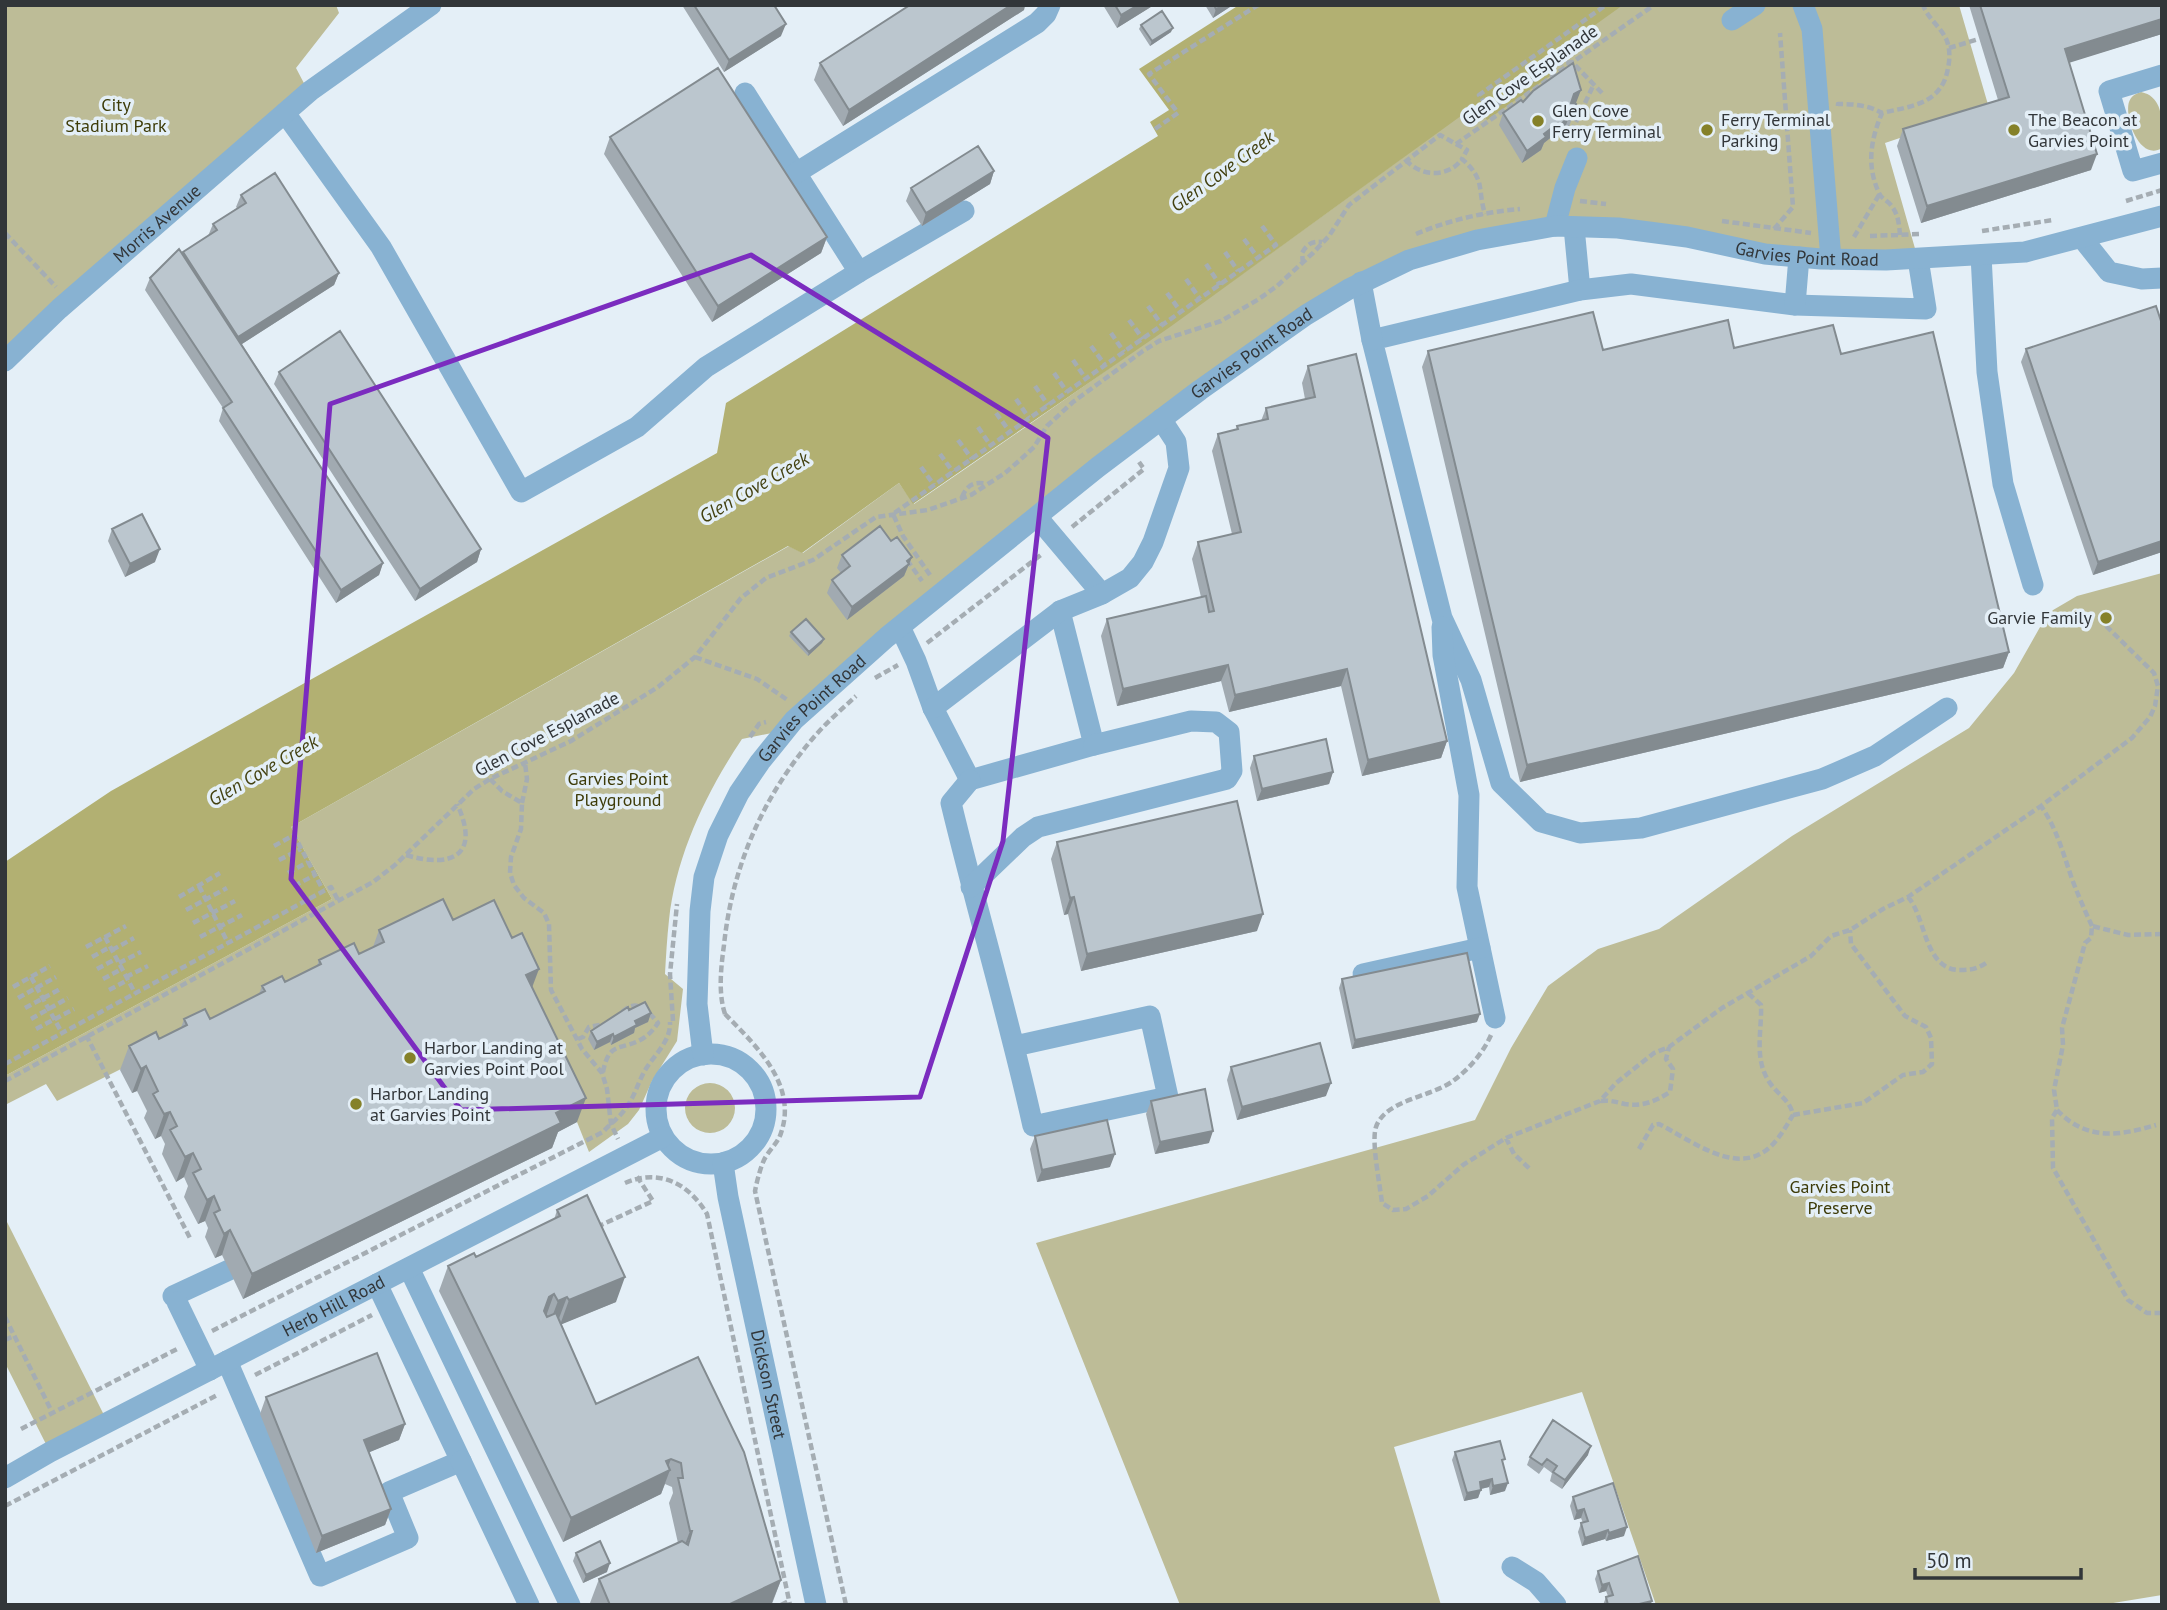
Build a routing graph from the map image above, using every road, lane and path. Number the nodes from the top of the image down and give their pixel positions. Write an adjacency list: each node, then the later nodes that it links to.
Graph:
1 (406, 5): 11 (street)
2 (431, 5): 11 (street, Morris Avenue)
3 (1050, 5): 28 (street)
4 (1258, 5): 22 (path)
5 (1606, 5): 15 (path)
6 (1654, 5): 15 (path, Glen Cove Esplanade)
7 (1755, 5): 10 (street)
8 (1803, 5): 52 (street)
9 (1923, 5): 14 (path)
10 (1732, 20)
11 (395, 31): 19 (street, Morris Avenue)
12 (1780, 33): 38 (path)
13 (1979, 38): 14 (path)
14 (1949, 48): 20 (path)
15 (1572, 62): 18 (path); 23 (path, Glen Cove Esplanade)
16 (2162, 75): 27 (street)
17 (745, 93): 28 (street)
18 (1602, 93)
19 (285, 113): 57 (street); 65 (street, Morris Avenue)
20 (1882, 113): 21 (path); 30 (path)
21 (1839, 115)
22 (1155, 129)
23 (1456, 144): 25 (path); 26 (path, Glen Cove Esplanade)
24 (1577, 158): 37 (street)
25 (1462, 159): 26 (path); 33 (path)
26 (1406, 160): 47 (path, Glen Cove Esplanade)
27 (2162, 163)
28 (796, 173): 57 (street)
29 (2162, 190): 31 (path)
30 (1879, 195): 43 (path); 44 (path)
31 (2114, 205)
32 (964, 211): 57 (street)
33 (1485, 214)
34 (2162, 216): 45 (street, Garvies Point Road)
35 (2056, 220): 40 (path)
36 (1262, 226): 51 (path)
37 (1564, 227): 50 (street, Garvies Point Road); 60 (street, Garvies Point Road); 62 (street)
38 (1774, 229)
39 (1851, 229): 44 (path)
40 (1976, 232)
41 (5, 233): 65 (path)
42 (1926, 234): 43 (path)
43 (1900, 235): 44 (path)
44 (1854, 237)
45 (2082, 238): 49 (street, Garvies Point Road); 58 (street)
46 (1244, 239): 51 (path)
47 (1323, 243): 54 (path, Glen Cove Esplanade); 54 (path)
48 (1225, 251): 56 (path)
49 (1981, 255): 53 (street, Garvies Point Road); 104 (street)
50 (1799, 257): 52 (street, Garvies Point Road); 66 (street)
51 (1258, 258): 56 (path)
52 (1831, 259): 53 (street, Garvies Point Road)
53 (1918, 259): 66 (street)
54 (1303, 263): 98 (path, Glen Cove Esplanade)
55 (1206, 264): 61 (path)
56 (1238, 271): 61 (path)
57 (859, 272)
58 (2162, 278)
59 (1186, 279): 64 (path)
60 (1361, 282): 73 (street); 87 (street, Garvies Point Road)
61 (1220, 285): 64 (path)
62 (1580, 290): 66 (street); 73 (street)
63 (1167, 293): 68 (path)
64 (1200, 299): 68 (path)
65 (69, 301): 77 (street, Morris Avenue)
66 (1795, 305)
67 (1148, 306): 70 (path)
68 (1181, 312): 70 (path)
69 (1129, 320): 72 (path)
70 (1162, 326): 72 (path)
71 (1111, 333): 75 (path)
72 (1143, 339): 75 (path)
73 (1372, 340): 107 (street)
74 (1091, 346): 78 (path)
75 (1124, 352): 78 (path)
76 (1073, 360): 80 (path)
77 (5, 361)
78 (1105, 365): 80 (path)
79 (1054, 373): 82 (path)
80 (1086, 379): 82 (path)
81 (1035, 386): 84 (path)
82 (1067, 392): 84 (path)
83 (1016, 400): 86 (path)
84 (1048, 405): 86 (path)
85 (996, 413): 89 (path)
86 (1029, 418): 89 (path)
87 (1161, 419): 101 (street, Garvies Point Road); 105 (street)
88 (978, 426): 91 (path)
89 (1010, 432): 91 (path)
90 (958, 440): 93 (path)
91 (991, 446): 93 (path)
92 (940, 454): 96 (path)
93 (972, 459): 96 (path)
94 (1139, 462): 102 (path)
95 (921, 467): 97 (path)
96 (953, 472): 97 (path)
97 (934, 485): 100 (path)
98 (988, 485): 99 (path, Glen Cove Esplanade); 99 (path)
99 (962, 499): 100 (path, Glen Cove Esplanade)
100 (893, 514): 103 (path); 111 (path, Glen Cove Esplanade)
101 (1037, 517): 102 (street); 109 (street, Garvies Point Road)
102 (1057, 541): 105 (street); 110 (path)
103 (930, 575)
104 (2033, 585)
105 (1102, 594): 106 (street)
106 (1060, 611): 115 (street); 117 (street)
107 (1442, 618): 116 (street); 156 (street)
108 (2102, 622): 123 (path)
109 (900, 627): 110 (street); 196 (street, Garvies Point Road)
110 (913, 654): 112 (path); 115 (street)
111 (695, 657): 114 (path); 118 (path, Glen Cove Esplanade)
112 (875, 678)
113 (865, 688): 182 (path)
114 (789, 702)
115 (933, 708): 120 (street)
116 (1947, 708)
117 (1094, 745): 120 (street); 134 (street)
118 (525, 763): 119 (path, Glen Cove Esplanade); 121 (path)
119 (490, 779): 121 (path); 122 (path, Glen Cove Esplanade)
120 (970, 780): 134 (street)
121 (522, 803): 193 (path)
122 (457, 804): 126 (path, Glen Cove Esplanade); 126 (path)
123 (2041, 806): 138 (path); 148 (path)
124 (274, 846): 125 (path)
125 (301, 849): 127 (path); 128 (path)
126 (406, 855): 140 (path, Glen Cove Esplanade)
127 (279, 860)
128 (309, 862): 130 (path); 131 (path)
129 (220, 873): 132 (path)
130 (288, 873)
131 (316, 875): 133 (path); 136 (path)
132 (199, 886): 137 (path); 139 (path)
133 (294, 886)
134 (971, 887): 194 (street)
135 (228, 888): 139 (path)
136 (323, 890): 140 (path); 154 (path)
137 (179, 897)
138 (1908, 897): 149 (path); 160 (path)
139 (206, 900): 142 (path); 143 (path)
140 (338, 900): 192 (path, Glen Cove Esplanade)
141 (235, 901): 143 (path)
142 (186, 910)
143 (213, 913): 145 (path); 147 (path)
144 (242, 915): 147 (path)
145 (193, 923)
146 (126, 926): 151 (path)
147 (220, 926): 152 (path); 154 (path)
148 (2092, 926): 150 (path); 201 (path)
149 (1850, 930): 175 (path); 202 (path)
150 (2162, 934)
151 (105, 937): 155 (path); 157 (path)
152 (200, 937)
153 (134, 938): 157 (path)
154 (228, 943): 174 (path)
155 (86, 947)
156 (1480, 948): 165 (street); 184 (street)
157 (111, 949): 159 (path); 161 (path)
158 (141, 952): 161 (path)
159 (92, 957)
160 (1986, 963)
161 (119, 964): 164 (path); 168 (path); 169 (path)
162 (50, 966): 166 (path)
163 (148, 966): 168 (path)
164 (97, 969)
165 (1363, 974)
166 (31, 977): 170 (path); 171 (path)
167 (56, 977): 170 (path)
168 (127, 978): 173 (path); 174 (path)
169 (103, 979)
170 (37, 987): 176 (path); 177 (path)
171 (13, 988)
172 (62, 988): 177 (path)
173 (109, 990)
174 (135, 993): 191 (path)
175 (1748, 993): 195 (path); 202 (path)
176 (18, 998)
177 (43, 998): 179 (path); 180 (path)
178 (68, 998): 180 (path)
179 (24, 1008)
180 (49, 1009): 185 (path); 186 (path)
181 (74, 1009): 186 (path)
182 (726, 1014): 183 (path); 235 (path)
183 (719, 1016)
184 (1495, 1018): 207 (path)
185 (30, 1019)
186 (54, 1020): 190 (path); 191 (path)
187 (682, 1020): 188 (path)
188 (670, 1021): 189 (path); 203 (path)
189 (659, 1023): 193 (path); 198 (path)
190 (36, 1029)
191 (62, 1033): 197 (path)
192 (86, 1035): 199 (path, Glen Cove Esplanade); 215 (path)
193 (578, 1040): 198 (path)
194 (1015, 1046): 194 (street)
195 (1669, 1047): 200 (path); 200 (path)
196 (703, 1055): 206 (street); 209 (street)
197 (5, 1064)
198 (602, 1073): 203 (path)
199 (5, 1080)
200 (1600, 1101): 207 (path)
201 (2057, 1110): 204 (path); 219 (path)
202 (1793, 1115): 208 (path)
203 (611, 1124): 205 (path); 223 (path)
204 (2156, 1125)
205 (616, 1134)
206 (663, 1137): 209 (street); 216 (street, Herb Hill Road)
207 (1506, 1138): 210 (path)
208 (1639, 1149)
209 (723, 1163): 234 (street, Dickson Street)
210 (1531, 1170)
211 (634, 1171): 212 (path)
212 (638, 1179): 213 (path); 214 (path); 230 (path)
213 (617, 1186)
214 (591, 1215)
215 (191, 1240)
216 (409, 1268): 218 (street, Herb Hill Road); 232 (street)
217 (229, 1270): 223 (street)
218 (377, 1284): 224 (street, Herb Hill Road); 227 (street)
219 (2162, 1313)
220 (5, 1317): 221 (path)
221 (15, 1336): 222 (path); 225 (path)
222 (5, 1340)
223 (195, 1340): 224 (street); 225 (path)
224 (219, 1366): 227 (street); 228 (street, Herb Hill Road)
225 (52, 1412): 226 (path)
226 (21, 1429)
227 (461, 1461): 231 (street)
228 (5, 1478)
229 (1512, 1567): 236 (street)
230 (790, 1603): 233 (path)
231 (529, 1605)
232 (570, 1605)
233 (781, 1605)
234 (816, 1605)
235 (846, 1605)
236 (1556, 1605)

